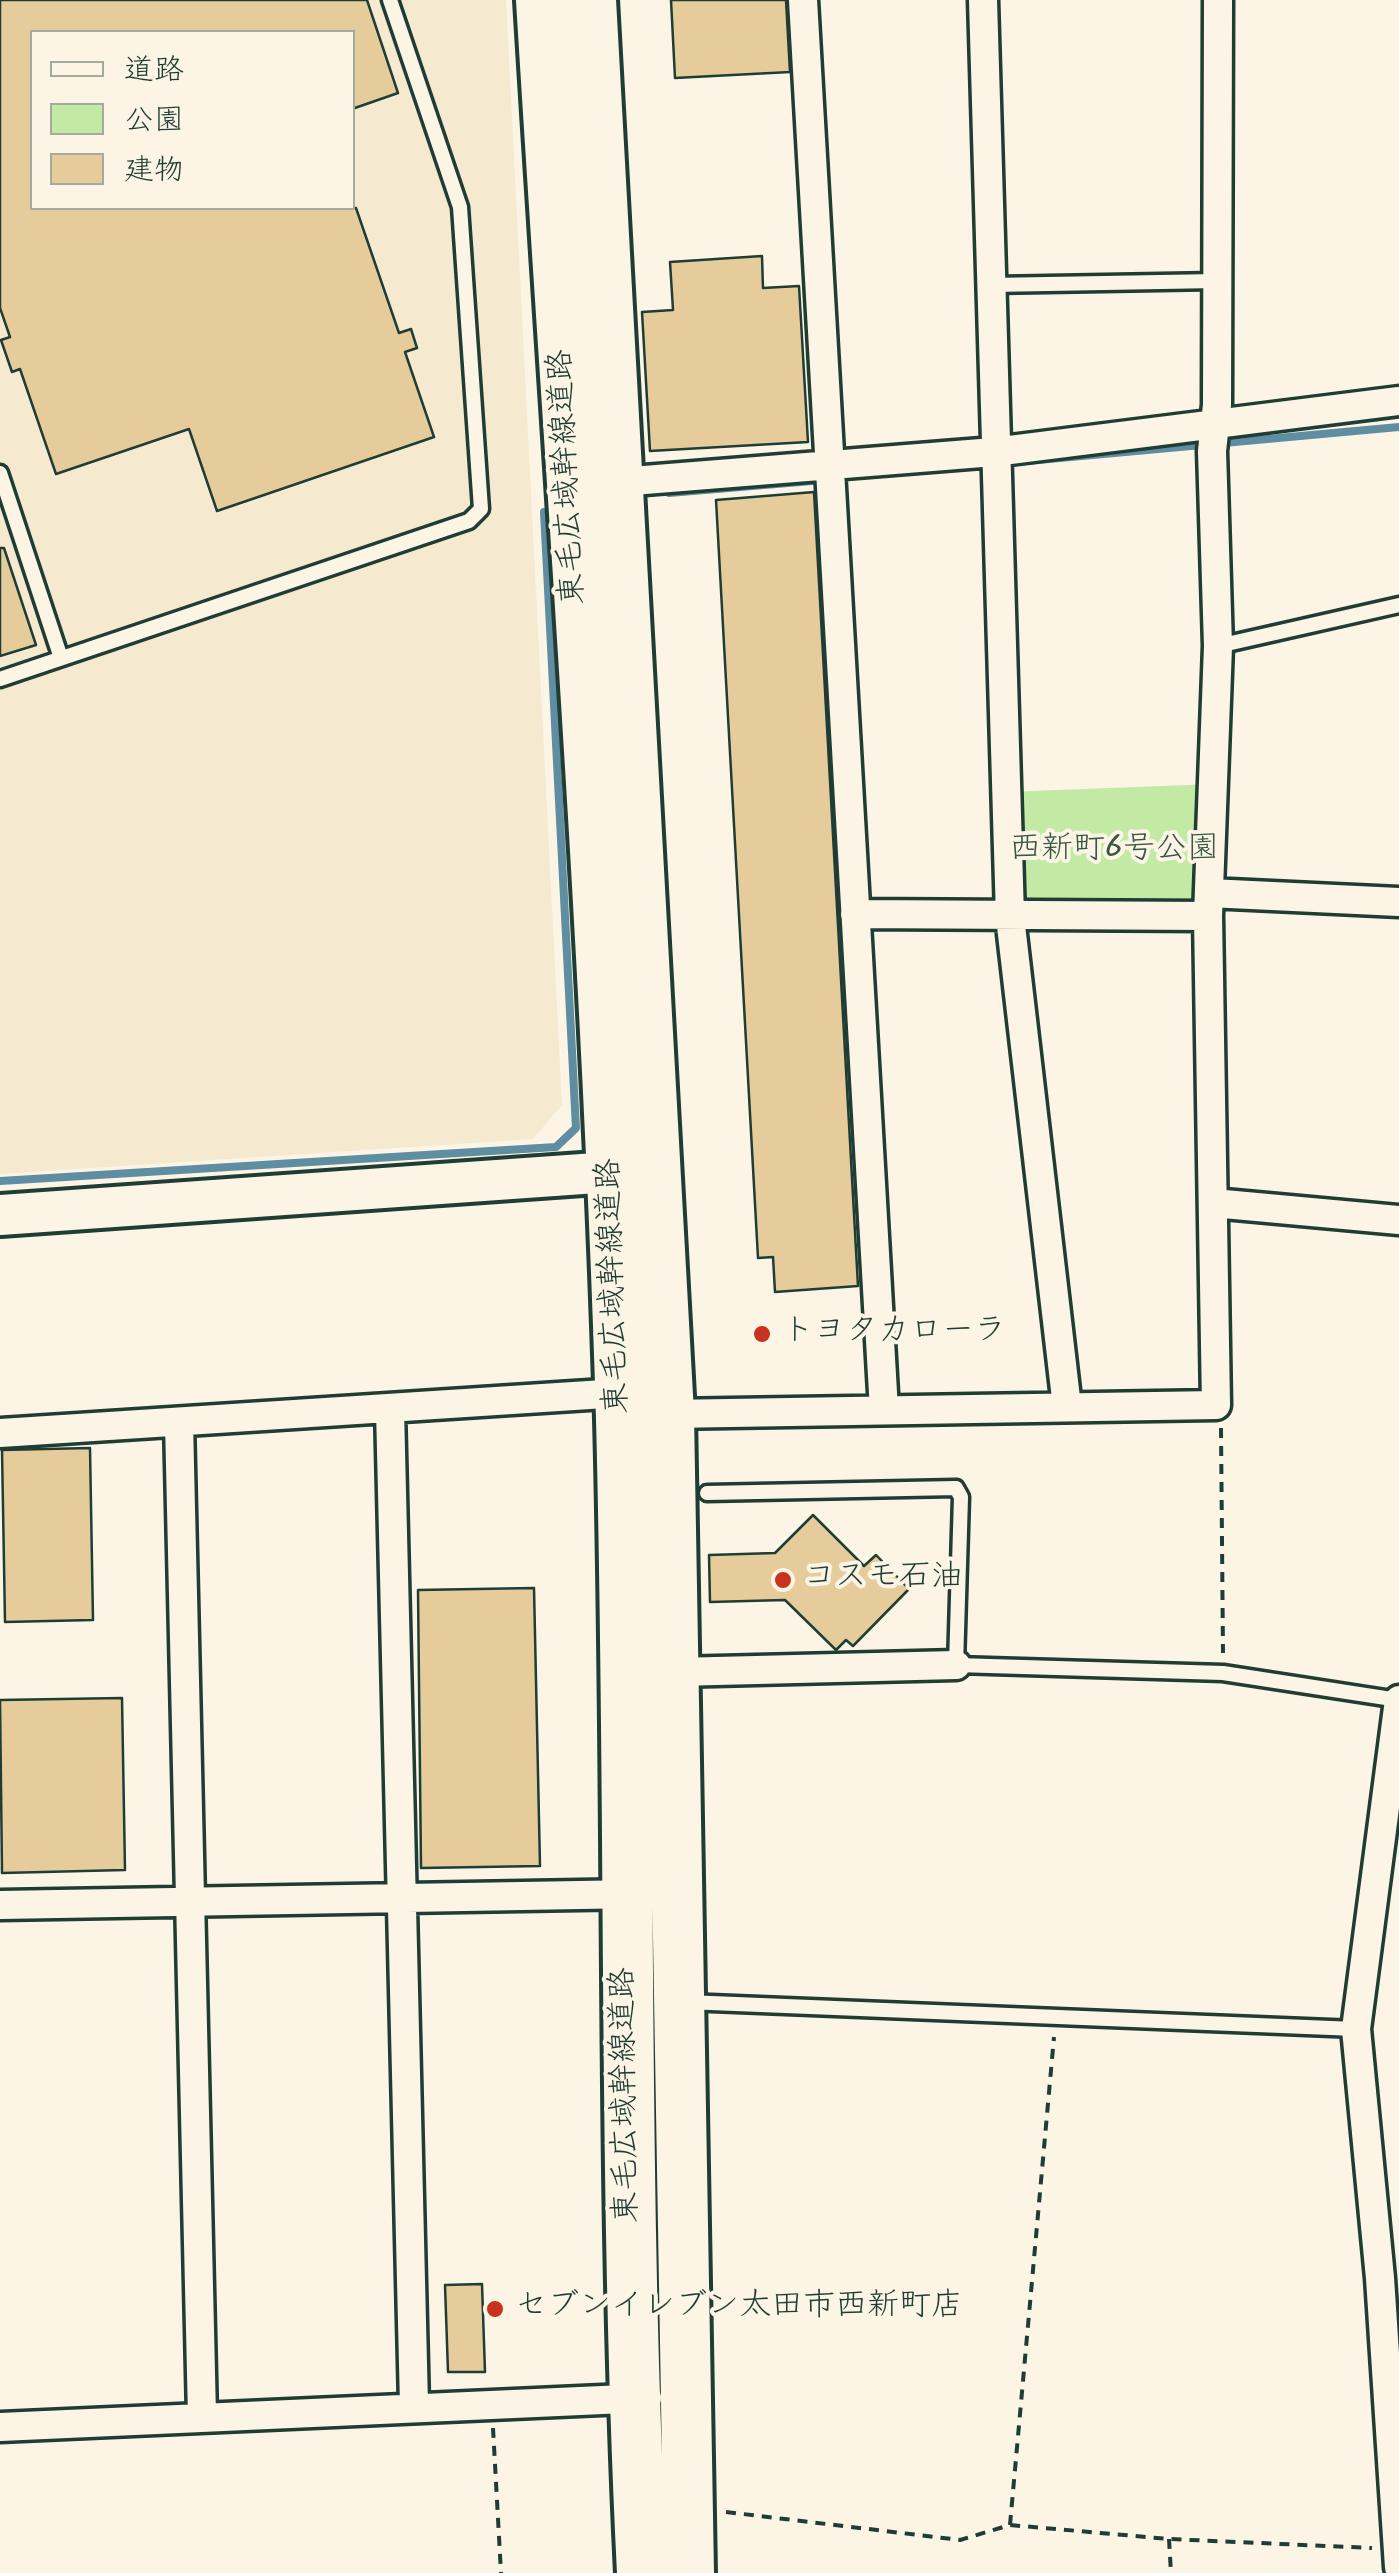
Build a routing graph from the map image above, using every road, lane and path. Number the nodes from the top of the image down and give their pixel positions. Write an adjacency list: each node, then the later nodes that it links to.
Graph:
1 (390, 0): 18 (lane)
2 (541, 0): 14 (highway, 東毛広域幹線道路)
3 (591, 0): 15 (highway, 東毛広域幹線道路)
4 (804, 0): 12 (street)
5 (982, 0): 8 (street)
6 (1218, 0): 7 (street)
7 (1217, 281): 8 (lane); 10 (street)
8 (990, 284): 11 (street)
9 (1399, 401): 10 (street)
10 (1214, 426): 11 (street); 17 (street)
11 (994, 452): 12 (street); 23 (street)
12 (827, 464): 15 (street); 22 (street)
13 (0, 473): 18 (lane)
14 (570, 482): 15 (street); 24 (highway, 東毛広域幹線道路)
15 (620, 484): 24 (highway, 東毛広域幹線道路)
16 (1399, 605): 17 (lane)
17 (1218, 646): 21 (street)
18 (61, 658): 19 (lane)
19 (0, 679)
20 (1399, 902): 21 (street)
21 (1208, 904): 23 (street); 25 (street)
22 (855, 914): 23 (street); 32 (street)
23 (1010, 917): 30 (street)
24 (635, 1170): 26 (street); 28 (highway, 東毛広域幹線道路); 33 (highway, 東毛広域幹線道路)
25 (1213, 1203): 27 (street); 29 (street)
26 (0, 1215)
27 (1399, 1220)
28 (620, 1392): 31 (street); 42 (highway, 東毛広域幹線道路)
29 (1216, 1404): 30 (street); 39 (path)
30 (1067, 1407): 32 (street)
31 (390, 1408): 34 (street); 43 (street)
32 (884, 1410): 33 (street)
33 (669, 1414): 38 (highway, 東毛広域幹線道路)
34 (179, 1422): 35 (street); 44 (street)
35 (0, 1433)
36 (706, 1492): 37 (lane)
37 (956, 1665): 38 (street); 39 (lane)
38 (676, 1672): 41 (highway, 東毛広域幹線道路)
39 (1223, 1673): 40 (lane)
40 (1399, 1700): 48 (street)
41 (678, 1886): 42 (street); 46 (highway, 東毛広域幹線道路)
42 (625, 1896): 43 (street); 50 (highway, 東毛広域幹線道路)
43 (404, 1900): 44 (street); 52 (street)
44 (192, 1901): 45 (street); 53 (street)
45 (0, 1904)
46 (680, 2002): 47 (lane); 49 (highway, 東毛広域幹線道路)
47 (1056, 2017): 48 (lane); 56 (path)
48 (1356, 2029): 58 (street)
49 (684, 2396): 50 (street); 55 (highway, 東毛広域幹線道路)
50 (633, 2398): 51 (street); 60 (highway, 東毛広域幹線道路)
51 (491, 2402): 52 (street); 59 (path)
52 (414, 2405): 53 (street)
53 (202, 2416): 54 (street)
54 (0, 2426)
55 (687, 2508): 56 (path); 61 (highway, 東毛広域幹線道路)
56 (1010, 2525): 57 (path)
57 (1169, 2539): 58 (path); 62 (path)
58 (1398, 2558)
59 (500, 2573)
60 (642, 2573)
61 (689, 2573)
62 (1171, 2573)

